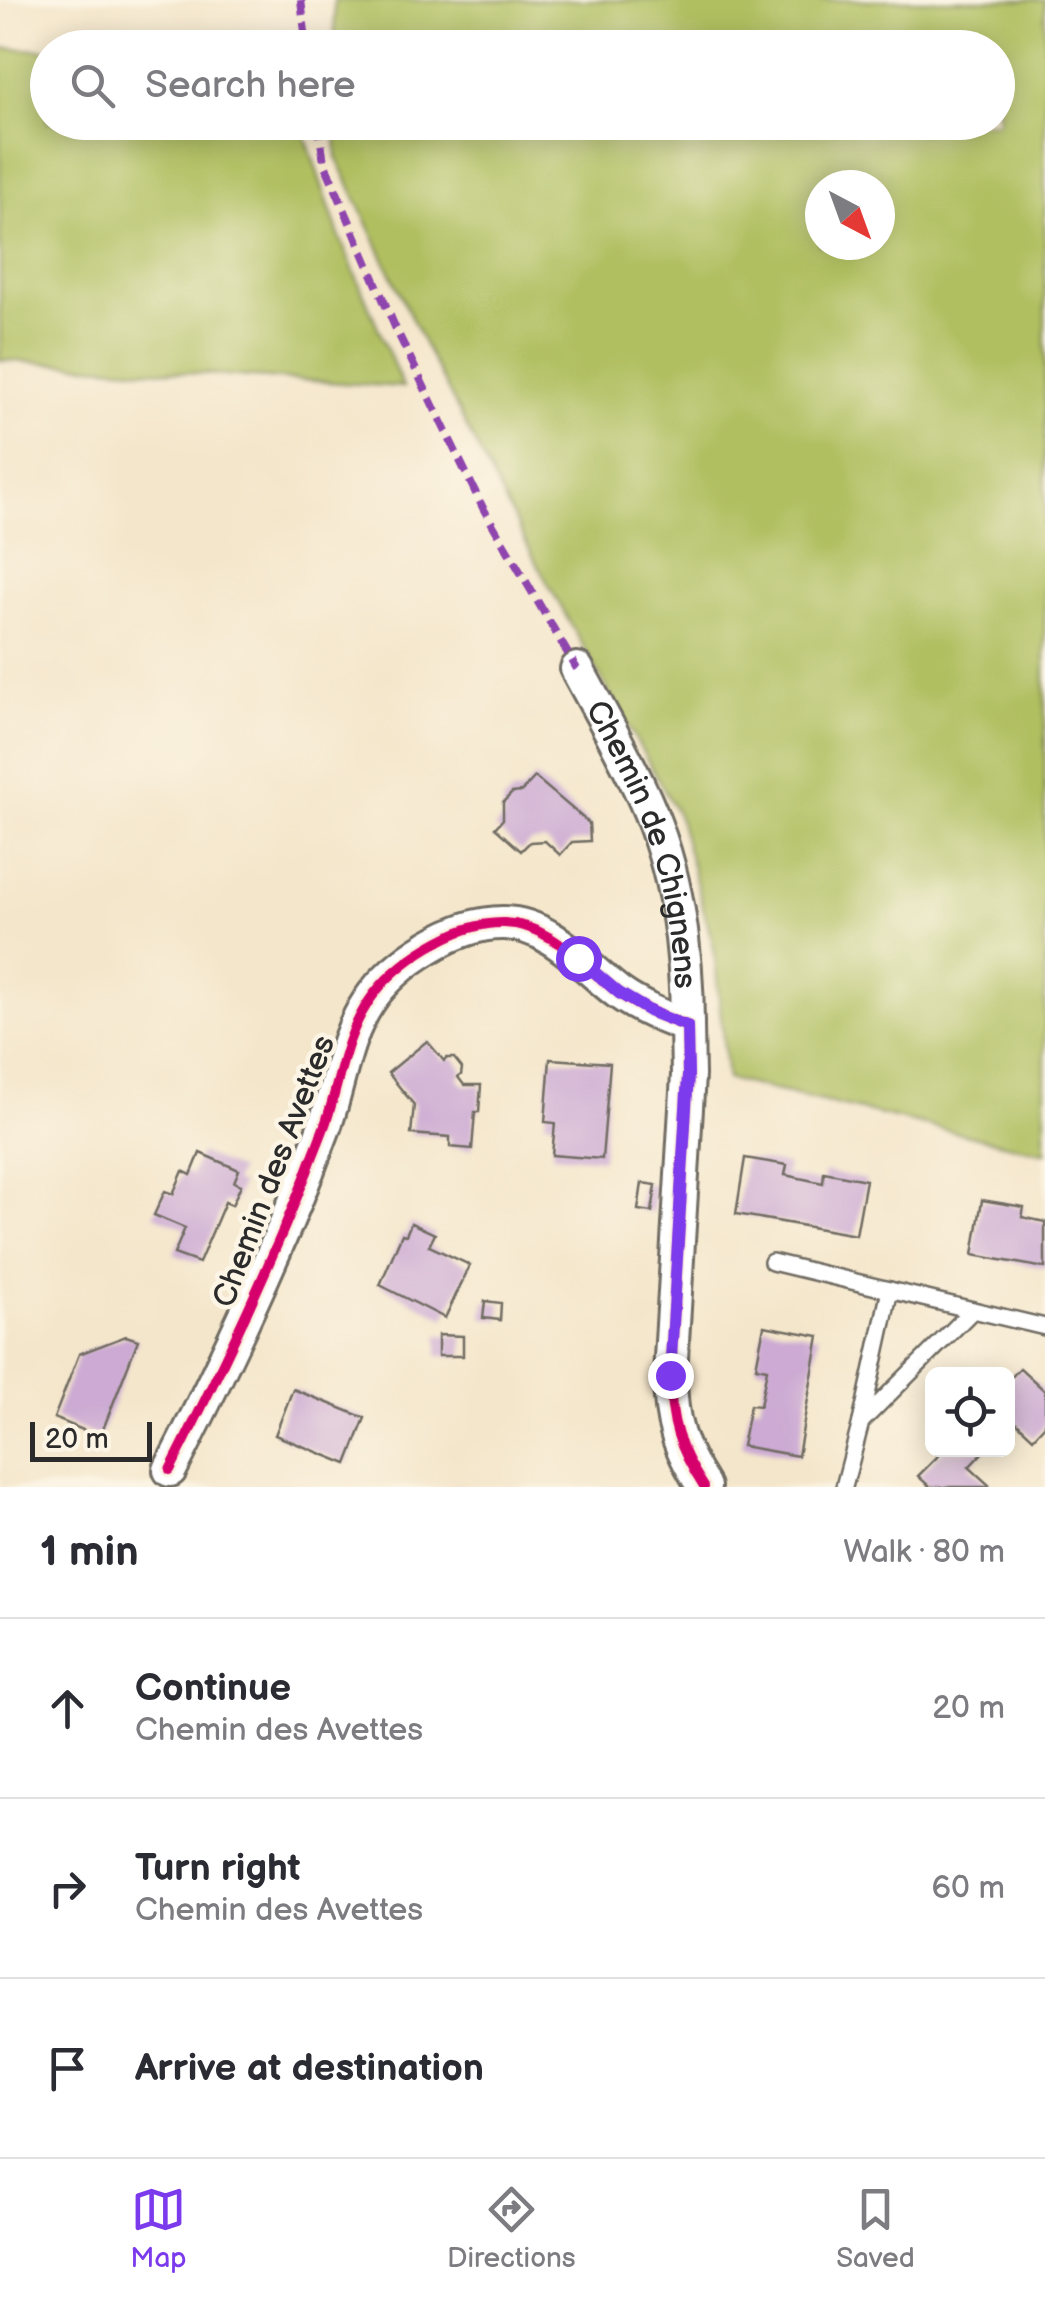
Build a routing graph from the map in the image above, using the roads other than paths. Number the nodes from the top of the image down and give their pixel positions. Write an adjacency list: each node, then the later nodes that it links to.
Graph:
1 (578, 669): 2 (street, Chemin de Chignens)
2 (687, 1026): 8 (street, Chemin des Avettes); 9 (street)
3 (772, 1262): 4 (lane)
4 (890, 1290): 5 (lane); 7 (lane)
5 (973, 1310): 6 (lane); 7 (lane)
6 (1045, 1326)
7 (861, 1422): 10 (lane)
8 (170, 1470)
9 (704, 1487)
10 (844, 1487)

